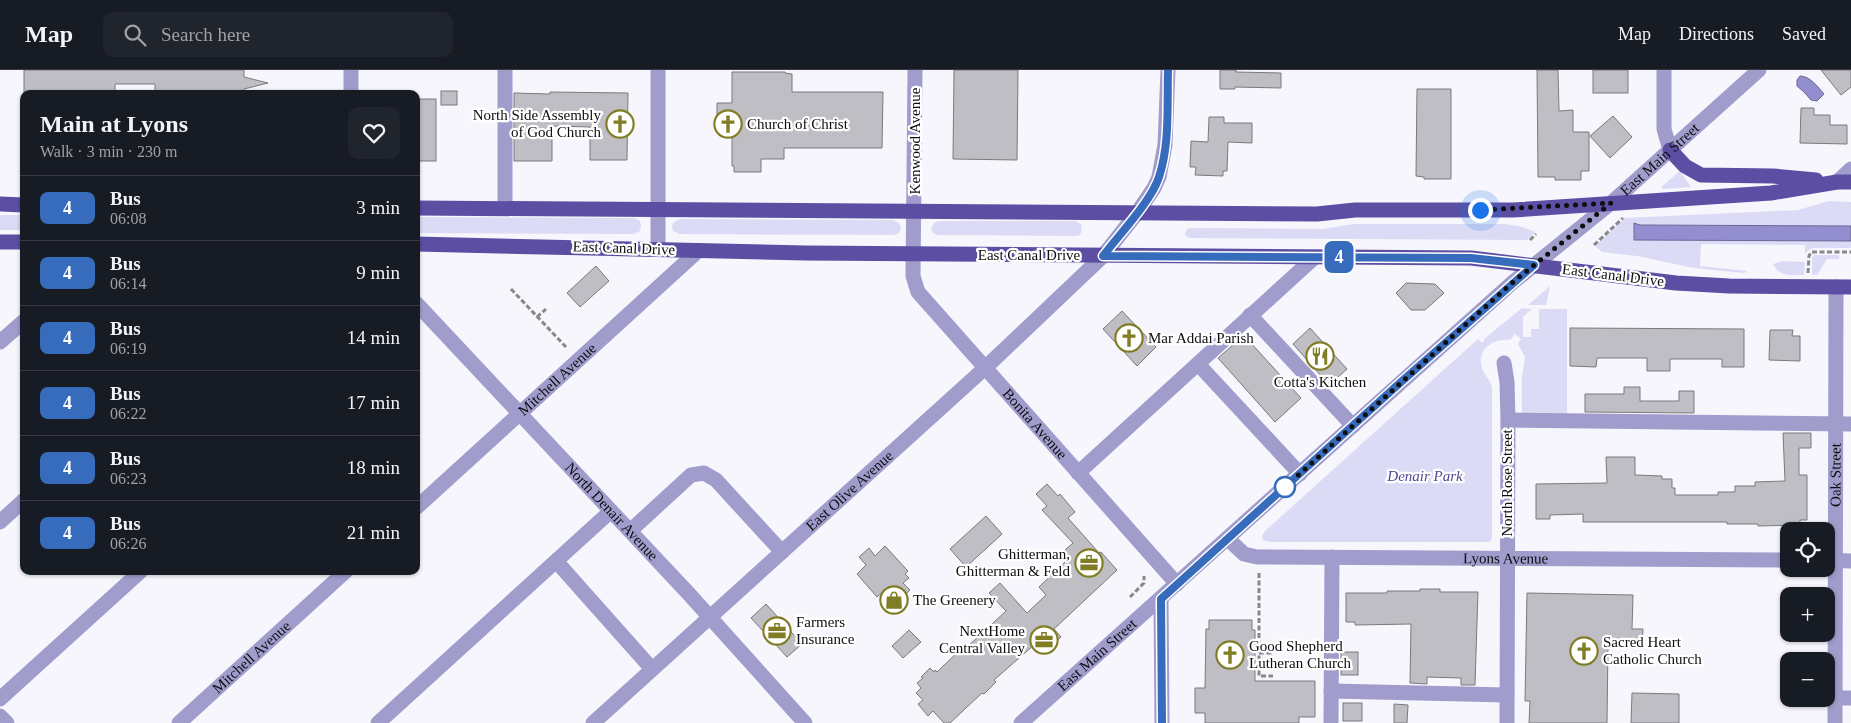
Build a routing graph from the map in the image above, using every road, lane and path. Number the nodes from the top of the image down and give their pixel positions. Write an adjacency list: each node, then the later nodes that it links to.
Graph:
1 (351, 70): 8 (street)
2 (505, 70): 16 (street)
3 (658, 70): 17 (street)
4 (915, 70): 18 (street, Kenwood Avenue)
5 (1168, 70): 19 (street, East Olive Avenue)
6 (1664, 70): 9 (street)
7 (1759, 70): 9 (street, East Main Street)
8 (351, 90)
9 (1670, 150): 11 (main road); 12 (street, East Main Street)
10 (1851, 169): 11 (street)
11 (1844, 182): 12 (main road)
12 (1611, 203): 19 (main road); 33 (street, East Main Street)
13 (0, 204): 14 (main road)
14 (20, 205)
15 (420, 208): 16 (main road)
16 (505, 208): 17 (main road)
17 (658, 209): 18 (main road); 27 (street)
18 (914, 212): 19 (main road); 30 (street, Kenwood Avenue)
19 (1137, 213): 31 (street, East Olive Avenue)
20 (1623, 218): 26 (path)
21 (1536, 234): 22 (path)
22 (1530, 240)
23 (0, 242): 24 (main road)
24 (20, 242)
25 (420, 244): 27 (main road, East Canal Drive)
26 (1594, 245)
27 (658, 248): 28 (main road, East Canal Drive)
28 (698, 251): 30 (main road, East Canal Drive); 47 (street, Mitchell Avenue)
29 (1851, 252): 34 (path)
30 (913, 254): 31 (main road, East Canal Drive); 46 (street, Bonita Avenue)
31 (1103, 256): 32 (main road, East Canal Drive); 46 (street, East Olive Avenue)
32 (1315, 257): 33 (main road, East Canal Drive); 39 (street)
33 (1534, 265): 35 (main road, East Canal Drive); 50 (street, East Main Street)
34 (1808, 275)
35 (1844, 287): 49 (street, Oak Street)
36 (511, 288): 40 (path)
37 (546, 309): 40 (path)
38 (420, 313): 47 (street, North Denair Avenue)
39 (1250, 315): 45 (street); 50 (street)
40 (537, 317): 43 (path)
41 (20, 324): 42 (street)
42 (0, 342)
43 (566, 347)
44 (1504, 363): 48 (street, North Rose Street)
45 (1198, 364): 51 (street); 52 (street)
46 (985, 368): 51 (street, Bonita Avenue); 60 (street, East Olive Avenue)
47 (520, 414): 54 (street, Mitchell Avenue); 55 (street, North Denair Avenue)
48 (1508, 420): 49 (street); 62 (street, North Rose Street)
49 (1843, 424): 57 (street, Oak Street)
50 (1353, 426): 52 (street, East Main Street)
51 (1078, 473): 72 (street, Bonita Avenue)
52 (1300, 474): 59 (street, East Main Street)
53 (20, 504): 56 (street)
54 (420, 504)
55 (611, 511): 58 (street, North Denair Avenue); 65 (street)
56 (0, 522)
57 (1834, 522)
58 (630, 531): 60 (street); 75 (street, North Denair Avenue)
59 (1228, 539): 61 (street, Lyons Avenue); 72 (street, East Main Street)
60 (782, 552): 75 (street, East Olive Avenue)
61 (1332, 557): 62 (street, Lyons Avenue); 83 (street)
62 (1507, 558): 63 (street, Lyons Avenue); 84 (street, North Rose Street)
63 (1780, 560)
64 (1835, 560): 66 (street)
65 (556, 561): 81 (street); 93 (street)
66 (1851, 561)
67 (1259, 573): 77 (path)
68 (137, 575): 87 (street)
69 (342, 575): 92 (street, Mitchell Avenue)
70 (1144, 576): 73 (path)
71 (1831, 577): 76 (street, Oak Street)
72 (1177, 584): 74 (street, East Main Street)
73 (1130, 597)
74 (1161, 599): 95 (street, East Main Street); 96 (street)
75 (710, 617): 81 (street, East Olive Avenue); 90 (street, North Denair Avenue)
76 (1834, 652)
77 (1259, 653): 78 (path); 79 (path)
78 (1274, 653)
79 (1259, 665): 80 (path); 82 (path)
80 (1275, 665)
81 (652, 670): 94 (street, East Olive Avenue)
82 (1273, 676)
83 (1331, 691): 84 (street); 97 (street)
84 (1507, 695): 98 (street, North Rose Street)
85 (1835, 698): 86 (street)
86 (1851, 698)
87 (0, 699)
88 (1835, 707): 99 (street, Oak Street)
89 (0, 716): 91 (street)
90 (804, 722)
91 (6, 723)
92 (179, 723)
93 (378, 723)
94 (593, 723)
95 (1021, 723)
96 (1162, 723)
97 (1331, 723)
98 (1507, 723)
99 (1835, 723)

